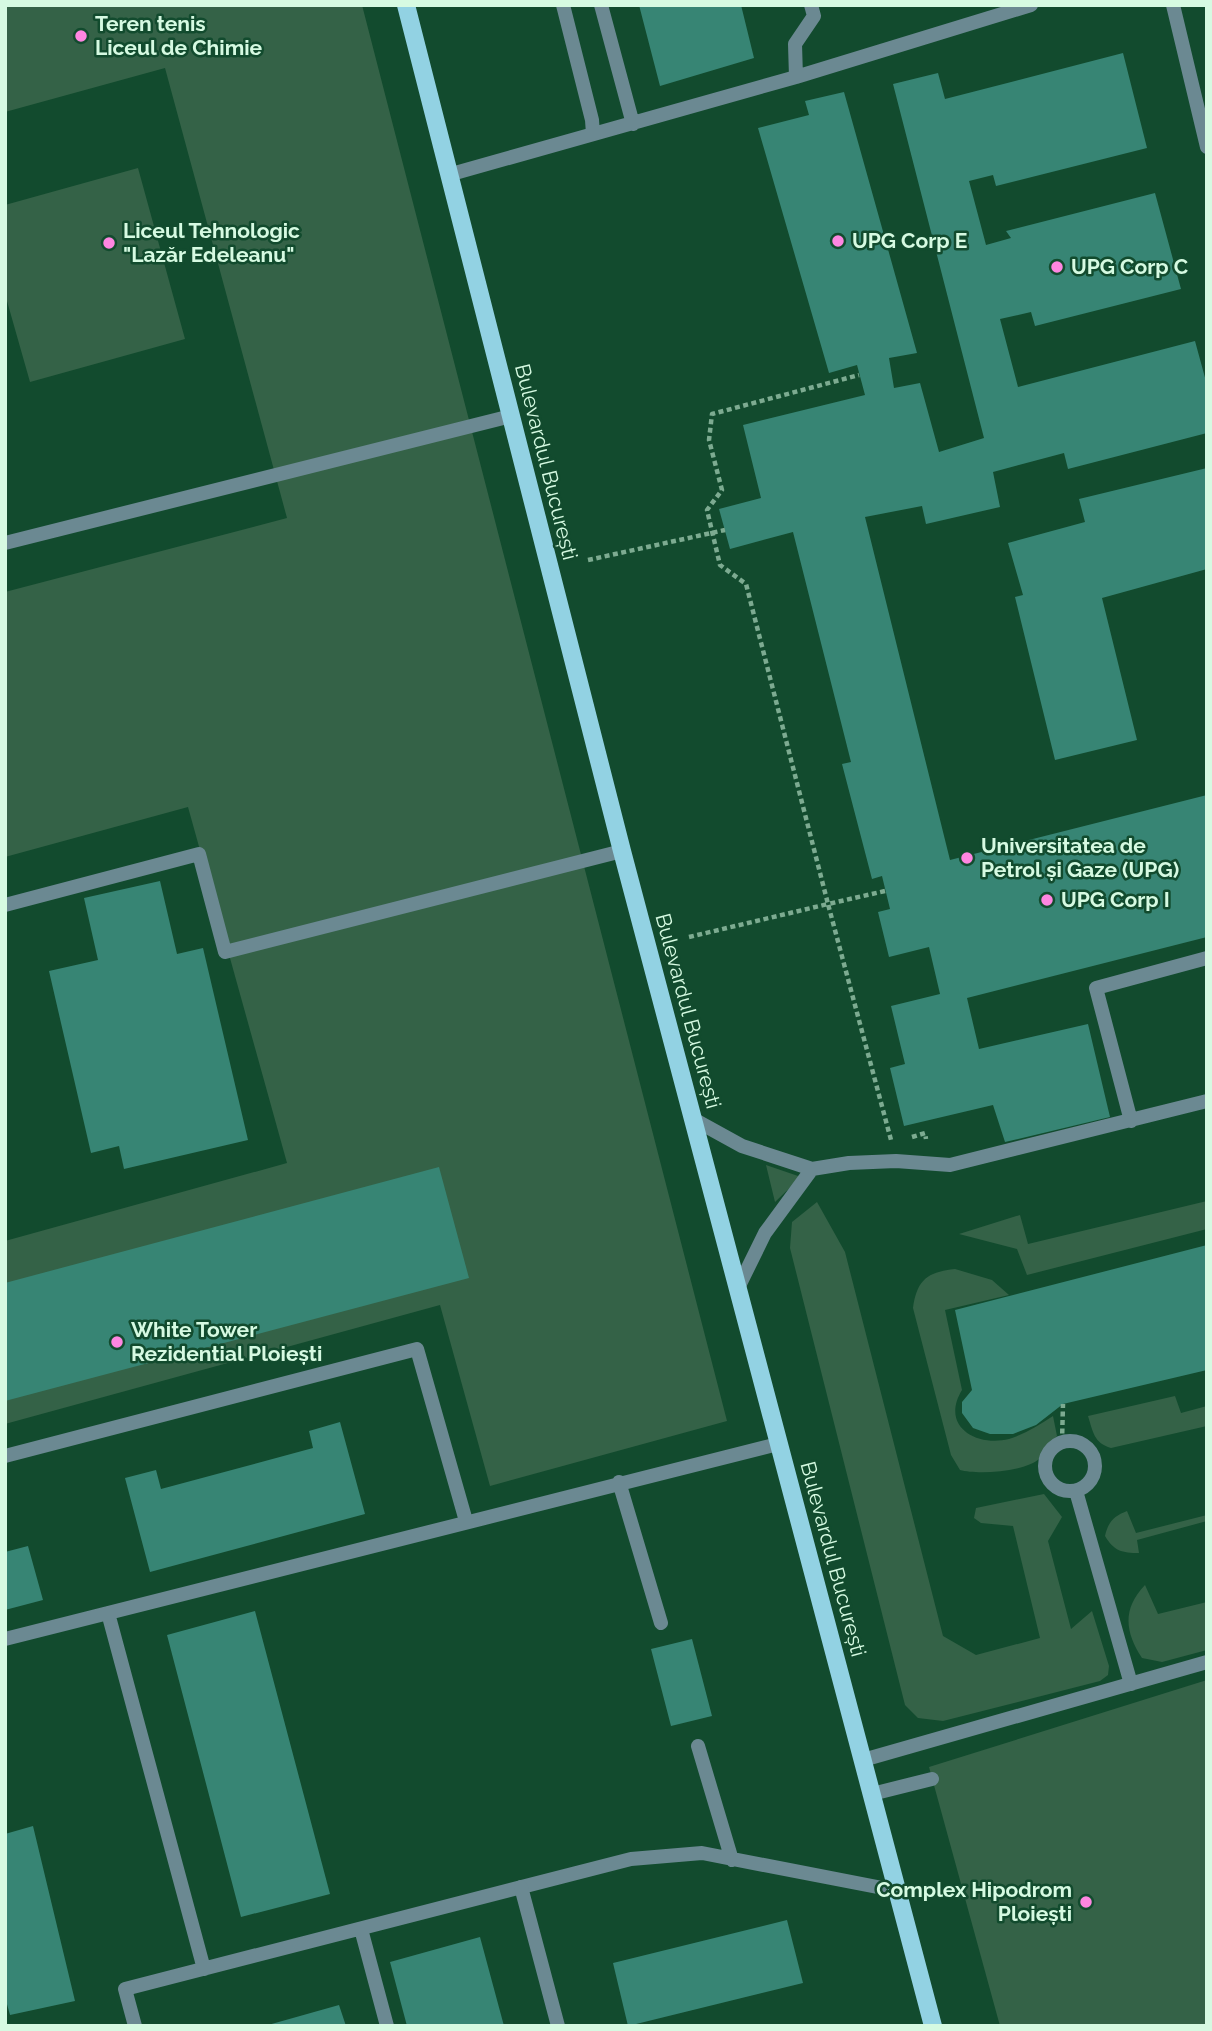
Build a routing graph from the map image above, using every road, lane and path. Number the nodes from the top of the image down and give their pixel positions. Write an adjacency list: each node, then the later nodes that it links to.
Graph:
1 (406, 5): 11 (main road, Bulevardul București)
2 (563, 5): 9 (street)
3 (601, 5): 8 (street)
4 (811, 5): 7 (street)
5 (1031, 5): 7 (street)
6 (1173, 5): 10 (street)
7 (796, 77): 8 (street)
8 (633, 124): 9 (street)
9 (593, 134): 11 (street)
10 (1207, 147)
11 (448, 175): 13 (main road, Bulevardul București)
12 (859, 375): 15 (path)
13 (511, 416): 16 (street); 18 (main road, Bulevardul București)
14 (725, 530): 15 (path)
15 (712, 533): 17 (path); 20 (path)
16 (5, 543)
17 (589, 560)
18 (622, 852): 21 (street); 25 (main road, Bulevardul București)
19 (885, 891): 20 (path)
20 (828, 904): 22 (path); 27 (path)
21 (5, 905)
22 (689, 937)
23 (1207, 958): 26 (street)
24 (1207, 1101): 26 (street)
25 (694, 1119): 28 (street); 29 (main road, Bulevardul București)
26 (1131, 1121): 27 (street)
27 (932, 1164): 28 (street)
28 (812, 1169): 29 (street)
29 (738, 1288): 32 (main road, Bulevardul București)
30 (1063, 1404): 31 (path)
31 (1062, 1442): 35 (street); 35 (street)
32 (778, 1444): 34 (street); 43 (main road, Bulevardul București)
33 (5, 1457): 36 (street)
34 (619, 1482): 36 (street); 38 (street)
35 (1076, 1491): 41 (street)
36 (466, 1521): 37 (street)
37 (108, 1613): 39 (street); 50 (street)
38 (661, 1623)
39 (5, 1639)
40 (1207, 1662): 41 (street)
41 (1131, 1684): 43 (street)
42 (698, 1745): 46 (street)
43 (863, 1760): 45 (main road, Bulevardul București)
44 (932, 1779): 45 (street)
45 (872, 1794): 48 (main road, Bulevardul București)
46 (733, 1860): 47 (street); 48 (street)
47 (521, 1887): 49 (street); 53 (street)
48 (898, 1891): 54 (main road, Bulevardul București)
49 (361, 1929): 50 (street); 52 (street)
50 (204, 1969): 51 (street)
51 (135, 2026)
52 (387, 2026)
53 (558, 2026)
54 (933, 2026)

